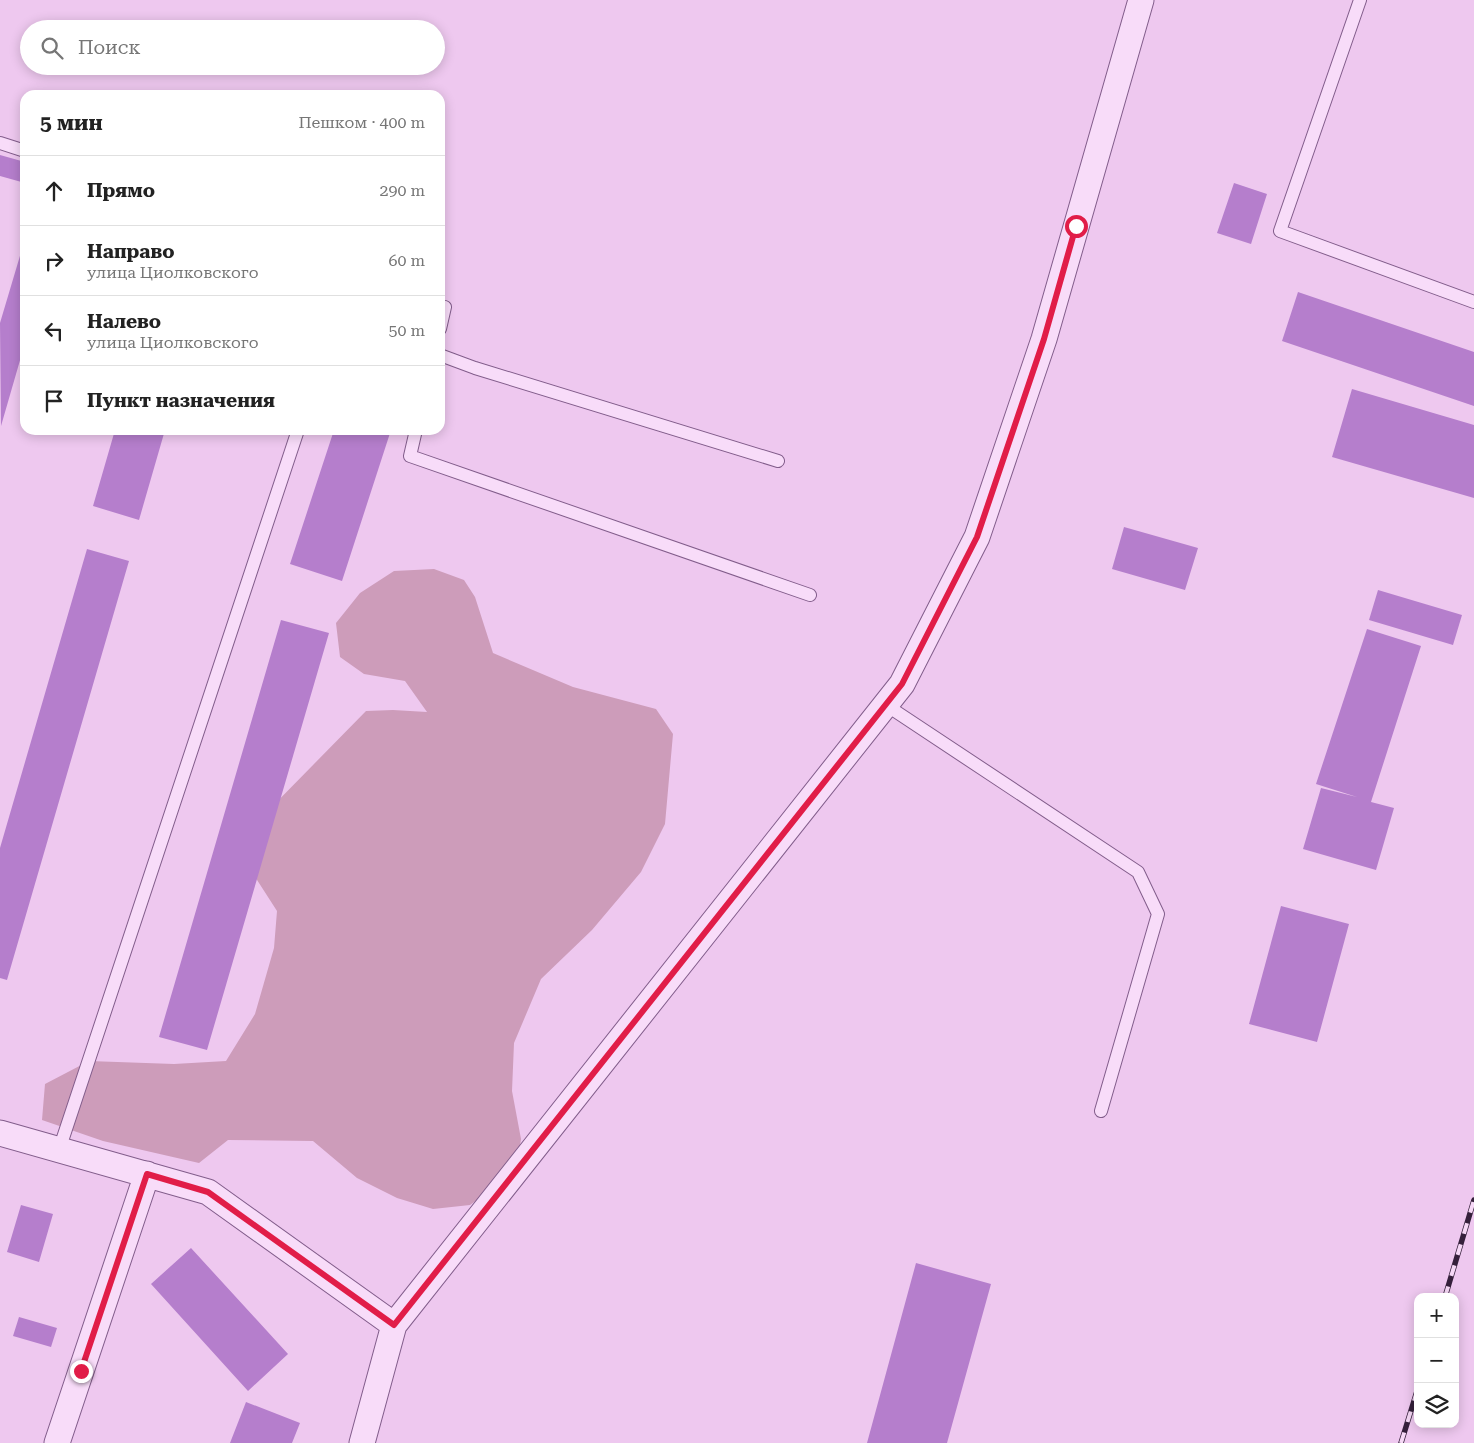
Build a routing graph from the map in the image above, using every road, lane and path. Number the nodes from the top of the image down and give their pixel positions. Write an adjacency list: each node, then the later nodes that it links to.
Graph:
1 (1141, 0): 11 (street)
2 (1360, 0): 5 (lane)
3 (0, 143): 4 (lane)
4 (20, 149)
5 (1474, 302)
6 (445, 357): 9 (lane)
7 (296, 435): 14 (lane)
8 (415, 435): 10 (lane)
9 (778, 462)
10 (810, 595)
11 (886, 705): 12 (lane); 16 (street)
12 (1101, 1111)
13 (0, 1133): 14 (street)
14 (59, 1150): 15 (street)
15 (147, 1174): 16 (street); 17 (street)
16 (394, 1325): 18 (street)
17 (56, 1443)
18 (362, 1443)

